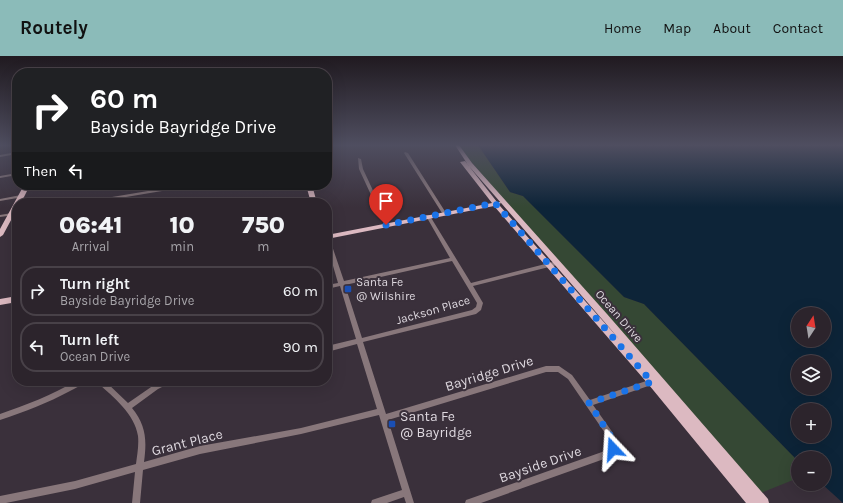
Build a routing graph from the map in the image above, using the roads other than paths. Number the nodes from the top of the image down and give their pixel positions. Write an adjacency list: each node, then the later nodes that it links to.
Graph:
1 (360, 166): 16 (street)
2 (414, 166): 13 (street)
3 (471, 166): 11 (main road, Ocean Drive)
4 (12, 175): 5 (street)
5 (0, 176)
6 (24, 190): 8 (main road)
7 (161, 190): 9 (street)
8 (21, 196): 10 (street)
9 (113, 198)
10 (0, 200)
11 (499, 203): 13 (main road); 21 (main road, Ocean Drive)
12 (12, 214): 14 (street); 17 (main road)
13 (444, 214): 15 (main road)
14 (0, 216)
15 (428, 216): 16 (main road); 20 (street)
16 (386, 225): 18 (main road)
17 (0, 235)
18 (332, 236)
19 (332, 254): 22 (street)
20 (453, 259): 22 (street); 23 (street)
21 (553, 264): 23 (street, Jackson Place); 29 (main road, Ocean Drive)
22 (341, 284): 24 (street); 27 (street)
23 (469, 285): 27 (street, Jackson Place)
24 (332, 286)
25 (12, 300): 26 (main road)
26 (0, 302)
27 (359, 342): 28 (street, Jackson Place); 35 (street)
28 (332, 348)
29 (656, 381): 33 (street); 44 (main road, Ocean Drive); 45 (main road, Ocean Drive)
30 (74, 386): 36 (street)
31 (105, 386): 34 (street)
32 (158, 386): 34 (street)
33 (589, 403): 35 (street, Bayridge Drive); 43 (street, Bayside Drive)
34 (127, 407): 37 (street)
35 (382, 414): 37 (street, Grant Place); 38 (street)
36 (0, 417)
37 (140, 468): 39 (street, Grant Place); 40 (street)
38 (407, 492): 41 (street); 42 (street)
39 (0, 500)
40 (136, 503)
41 (375, 503)
42 (410, 503)
43 (469, 503)
44 (753, 503)
45 (764, 503)

